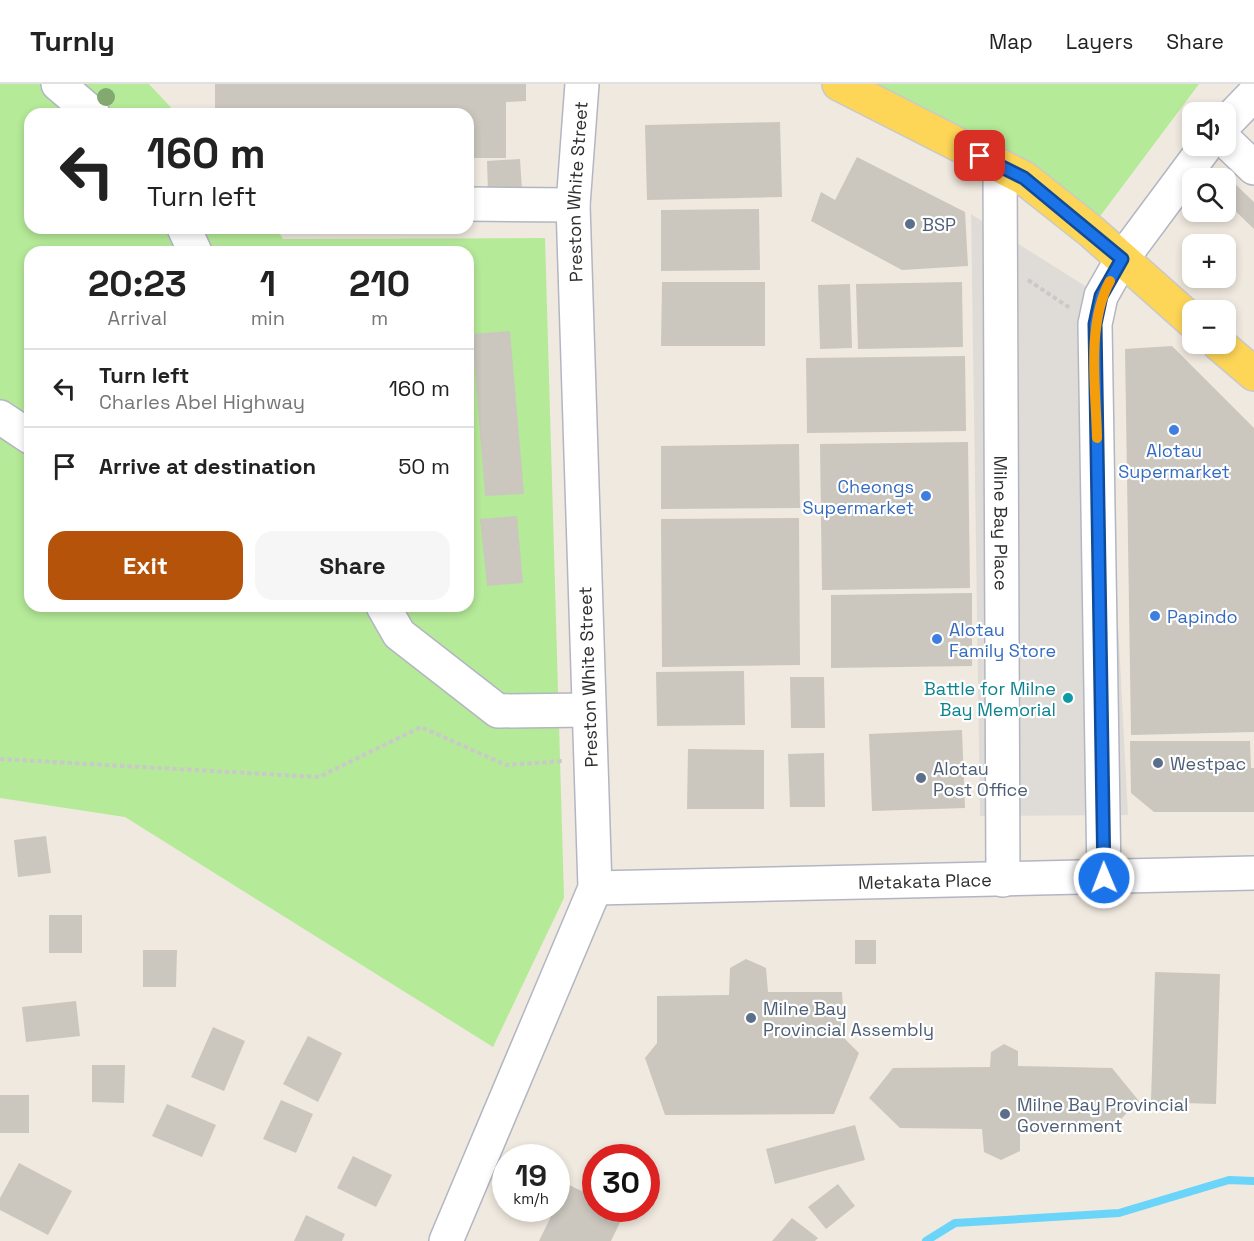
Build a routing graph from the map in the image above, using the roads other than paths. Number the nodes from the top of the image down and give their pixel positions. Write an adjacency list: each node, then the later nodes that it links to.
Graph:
1 (58, 84): 5 (street)
2 (582, 84): 12 (street, Preston White Street)
3 (839, 84): 9 (main road)
4 (1254, 94): 6 (street)
5 (86, 108)
6 (1236, 113)
7 (1236, 151): 10 (street)
8 (1199, 156): 13 (street)
9 (1000, 166): 13 (main road); 23 (street, Milne Bay Place)
10 (1254, 168)
11 (474, 204): 12 (street)
12 (573, 205): 20 (street, Preston White Street)
13 (1122, 259): 14 (main road); 22 (street)
14 (1182, 312)
15 (1231, 354): 16 (main road)
16 (1254, 374)
17 (0, 417): 18 (street)
18 (24, 432)
19 (386, 612): 20 (street)
20 (588, 710): 24 (street, Preston White Street)
21 (1254, 873): 22 (street, Metakata Place)
22 (1104, 878): 23 (street, Metakata Place)
23 (1003, 880): 24 (street, Metakata Place)
24 (595, 888): 25 (street, Preston White Street)
25 (446, 1241)

